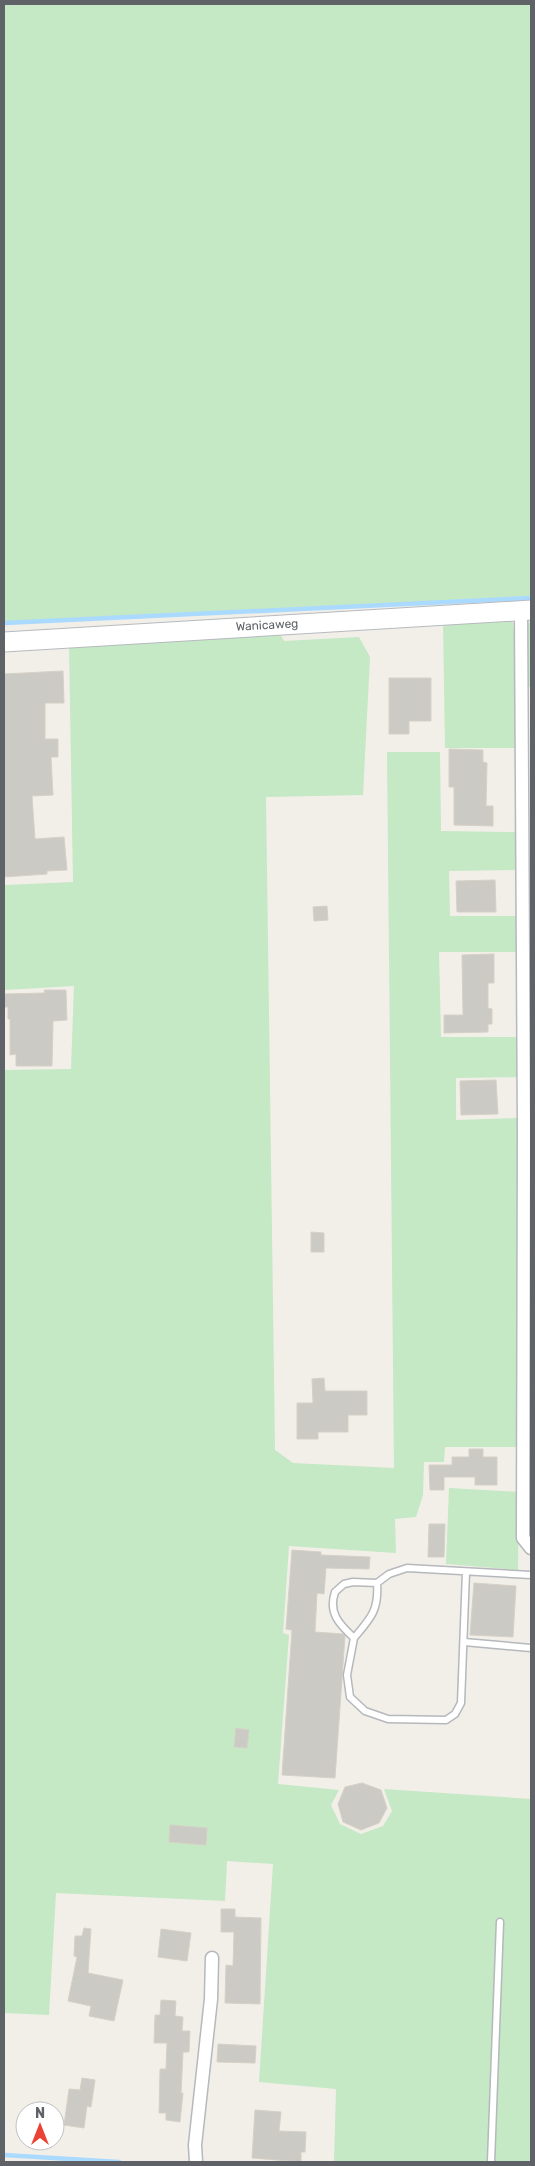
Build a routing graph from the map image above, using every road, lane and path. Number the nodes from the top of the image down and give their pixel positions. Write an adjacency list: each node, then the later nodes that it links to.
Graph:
1 (526, 611): 2 (street, Wanicaweg); 3 (street)
2 (4, 642)
3 (526, 773): 4 (street)
4 (531, 1548)
5 (466, 1572): 6 (lane); 7 (lane); 9 (lane)
6 (531, 1575)
7 (377, 1583): 8 (lane); 8 (lane)
8 (354, 1638): 9 (lane)
9 (464, 1642): 10 (lane)
10 (531, 1648)
11 (500, 1922): 14 (lane)
12 (212, 1958): 13 (street)
13 (196, 2162)
14 (490, 2162)

